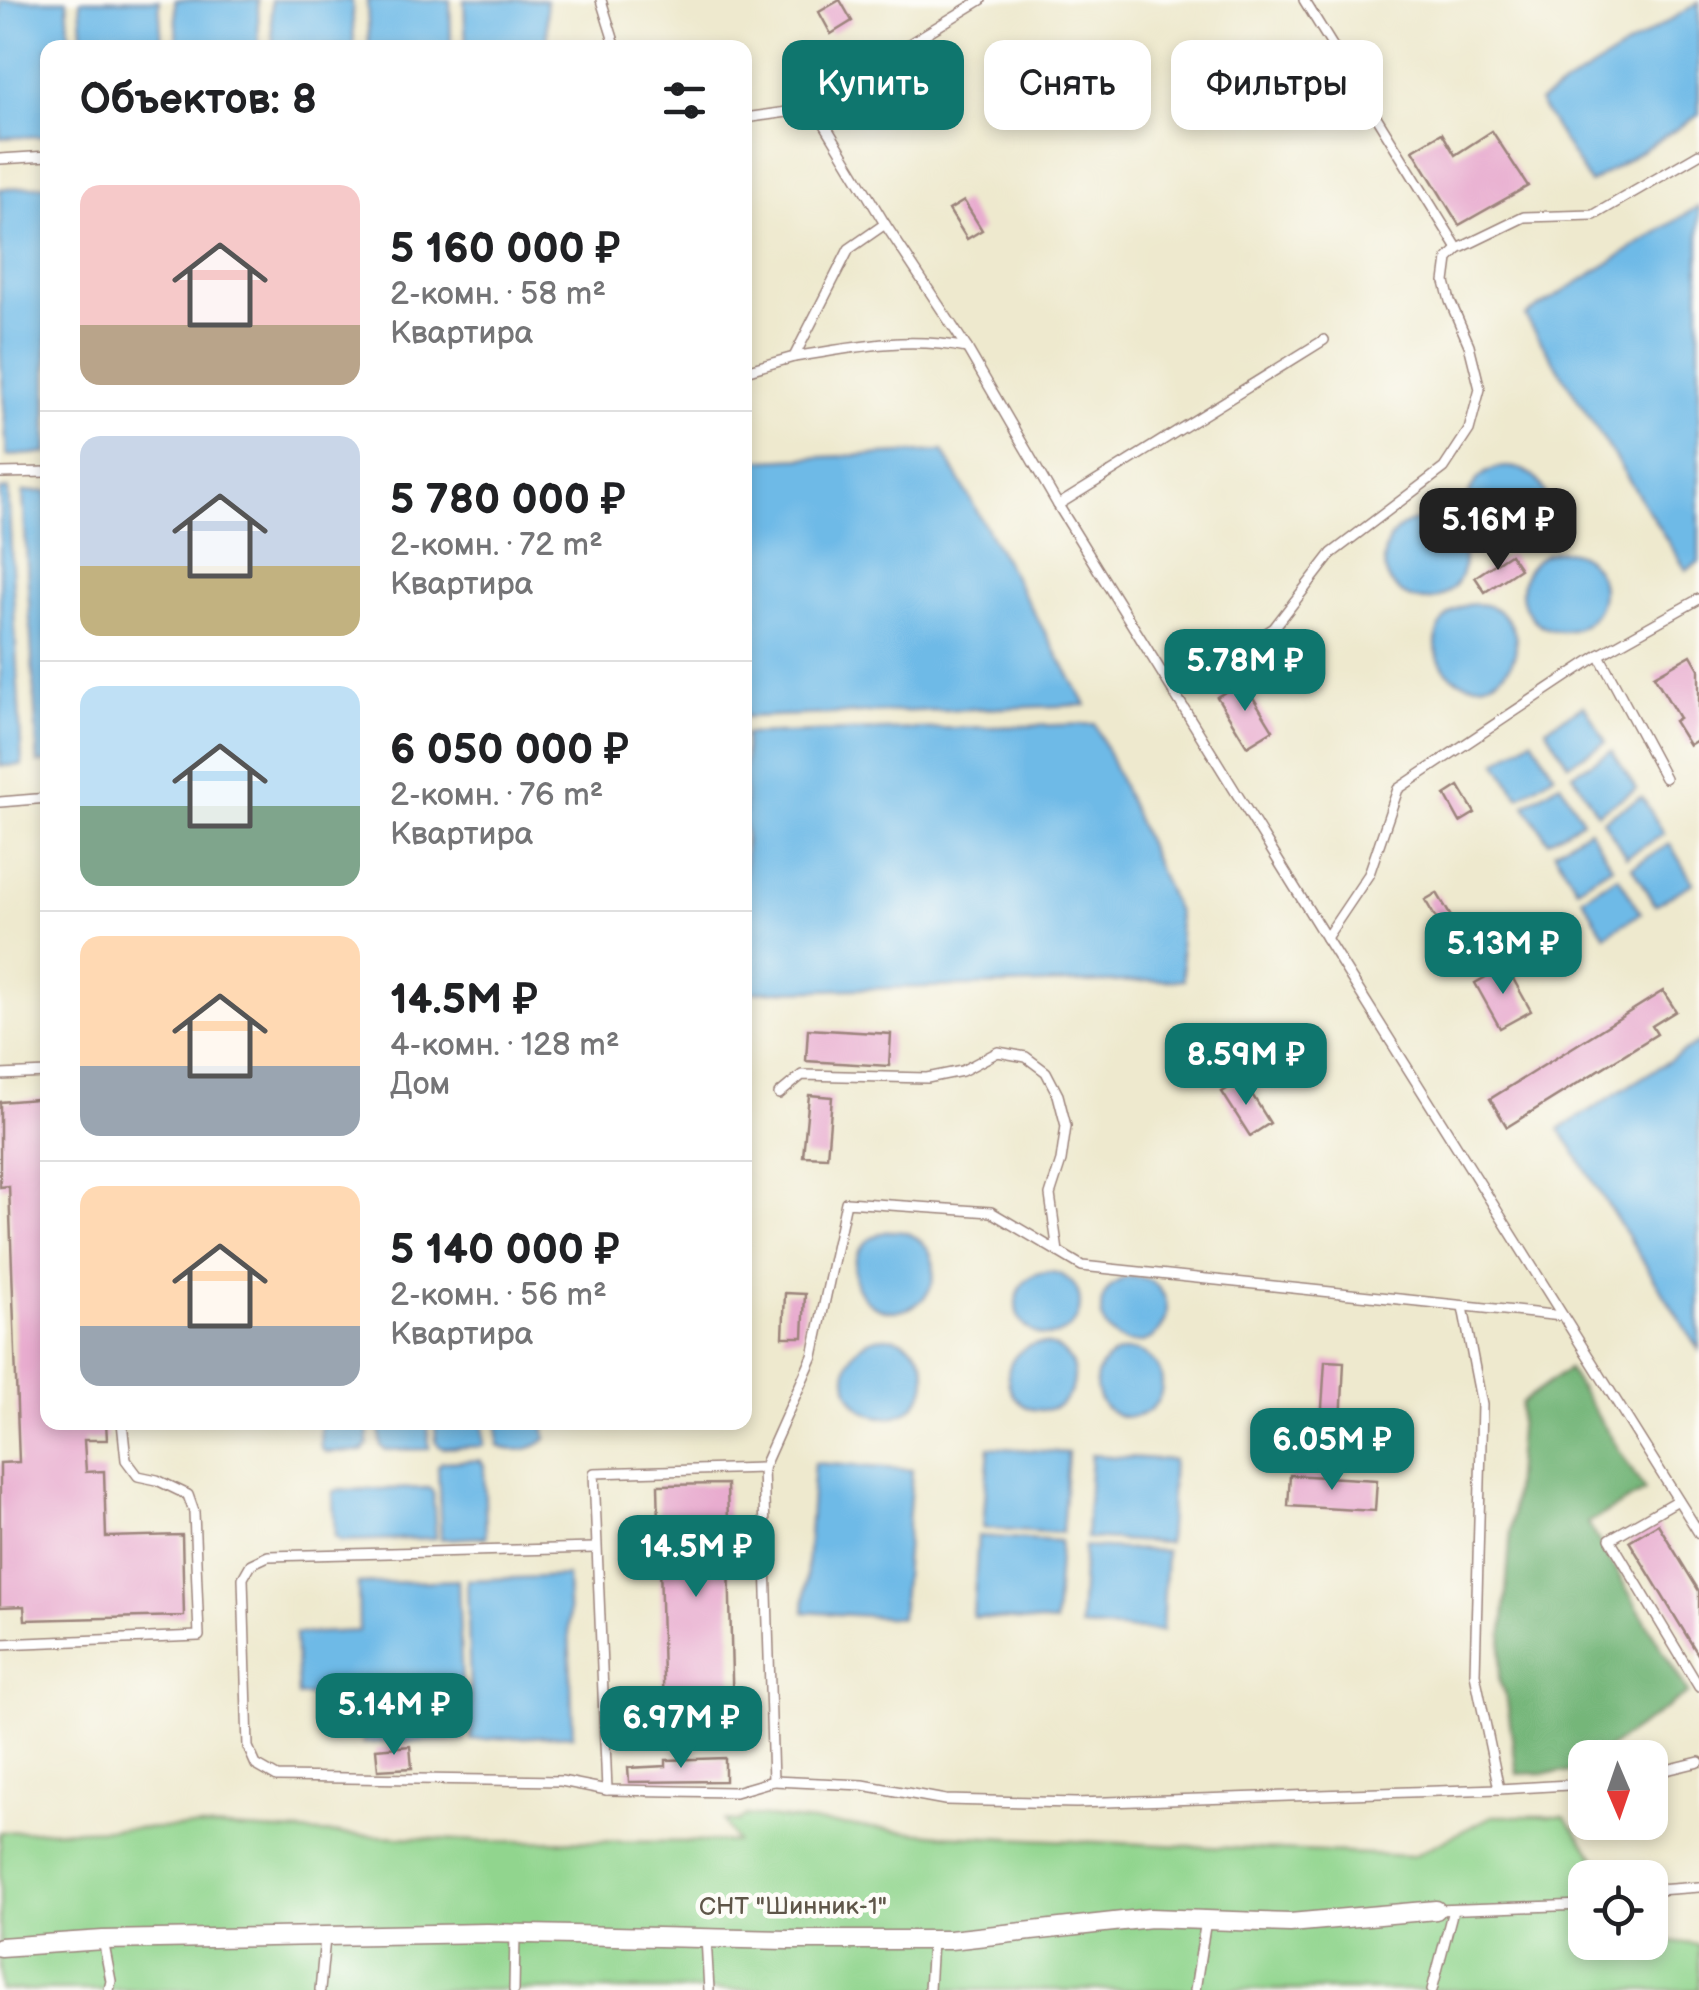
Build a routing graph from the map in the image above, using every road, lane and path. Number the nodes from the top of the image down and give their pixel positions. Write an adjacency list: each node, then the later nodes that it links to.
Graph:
1 (601, 0): 4 (lane)
2 (981, 0): 5 (lane)
3 (1304, 0): 13 (lane)
4 (614, 40)
5 (916, 40)
6 (782, 113): 7 (lane)
7 (752, 117)
8 (828, 130): 12 (lane)
9 (1699, 154): 13 (lane)
10 (40, 156): 11 (lane)
11 (0, 159)
12 (885, 224): 15 (lane); 16 (lane)
13 (1458, 249): 23 (lane)
14 (1324, 340): 20 (lane)
15 (967, 348): 16 (lane); 20 (lane)
16 (794, 358): 17 (lane)
17 (752, 369)
18 (40, 472): 19 (lane)
19 (0, 474)
20 (1058, 505): 23 (lane)
21 (1699, 598): 22 (lane)
22 (1599, 655): 24 (lane); 27 (lane)
23 (1174, 692): 27 (lane)
24 (1665, 778)
25 (40, 799): 26 (lane)
26 (0, 802)
27 (1326, 938): 33 (lane)
28 (40, 1073): 29 (lane)
29 (0, 1075)
30 (780, 1094): 31 (lane)
31 (1058, 1252): 32 (lane); 35 (lane)
32 (1463, 1307): 33 (lane); 45 (lane)
33 (1562, 1316): 36 (lane)
34 (123, 1430): 39 (lane)
35 (763, 1468): 38 (lane); 43 (lane)
36 (1678, 1500): 37 (lane); 40 (lane)
37 (1699, 1533)
38 (595, 1548): 46 (lane); 46 (lane)
39 (0, 1644)
40 (1699, 1687)
41 (1699, 1762): 42 (lane)
42 (1668, 1770)
43 (772, 1782): 45 (lane); 46 (lane)
44 (1568, 1785): 45 (lane)
45 (1499, 1789)
46 (607, 1790)
47 (1699, 1887): 48 (lane)
48 (1668, 1889)
49 (1568, 1906): 50 (lane)
50 (1444, 1910): 51 (street); 64 (lane)
51 (1206, 1920): 56 (street); 63 (lane)
52 (515, 1934): 53 (street); 54 (street); 60 (lane)
53 (325, 1938): 55 (street); 59 (lane)
54 (706, 1938): 56 (street); 61 (lane)
55 (104, 1940): 57 (street); 58 (lane)
56 (932, 1940): 62 (lane)
57 (0, 1947)
58 (110, 1990)
59 (320, 1990)
60 (514, 1990)
61 (709, 1990)
62 (930, 1990)
63 (1196, 1990)
64 (1432, 1990)

